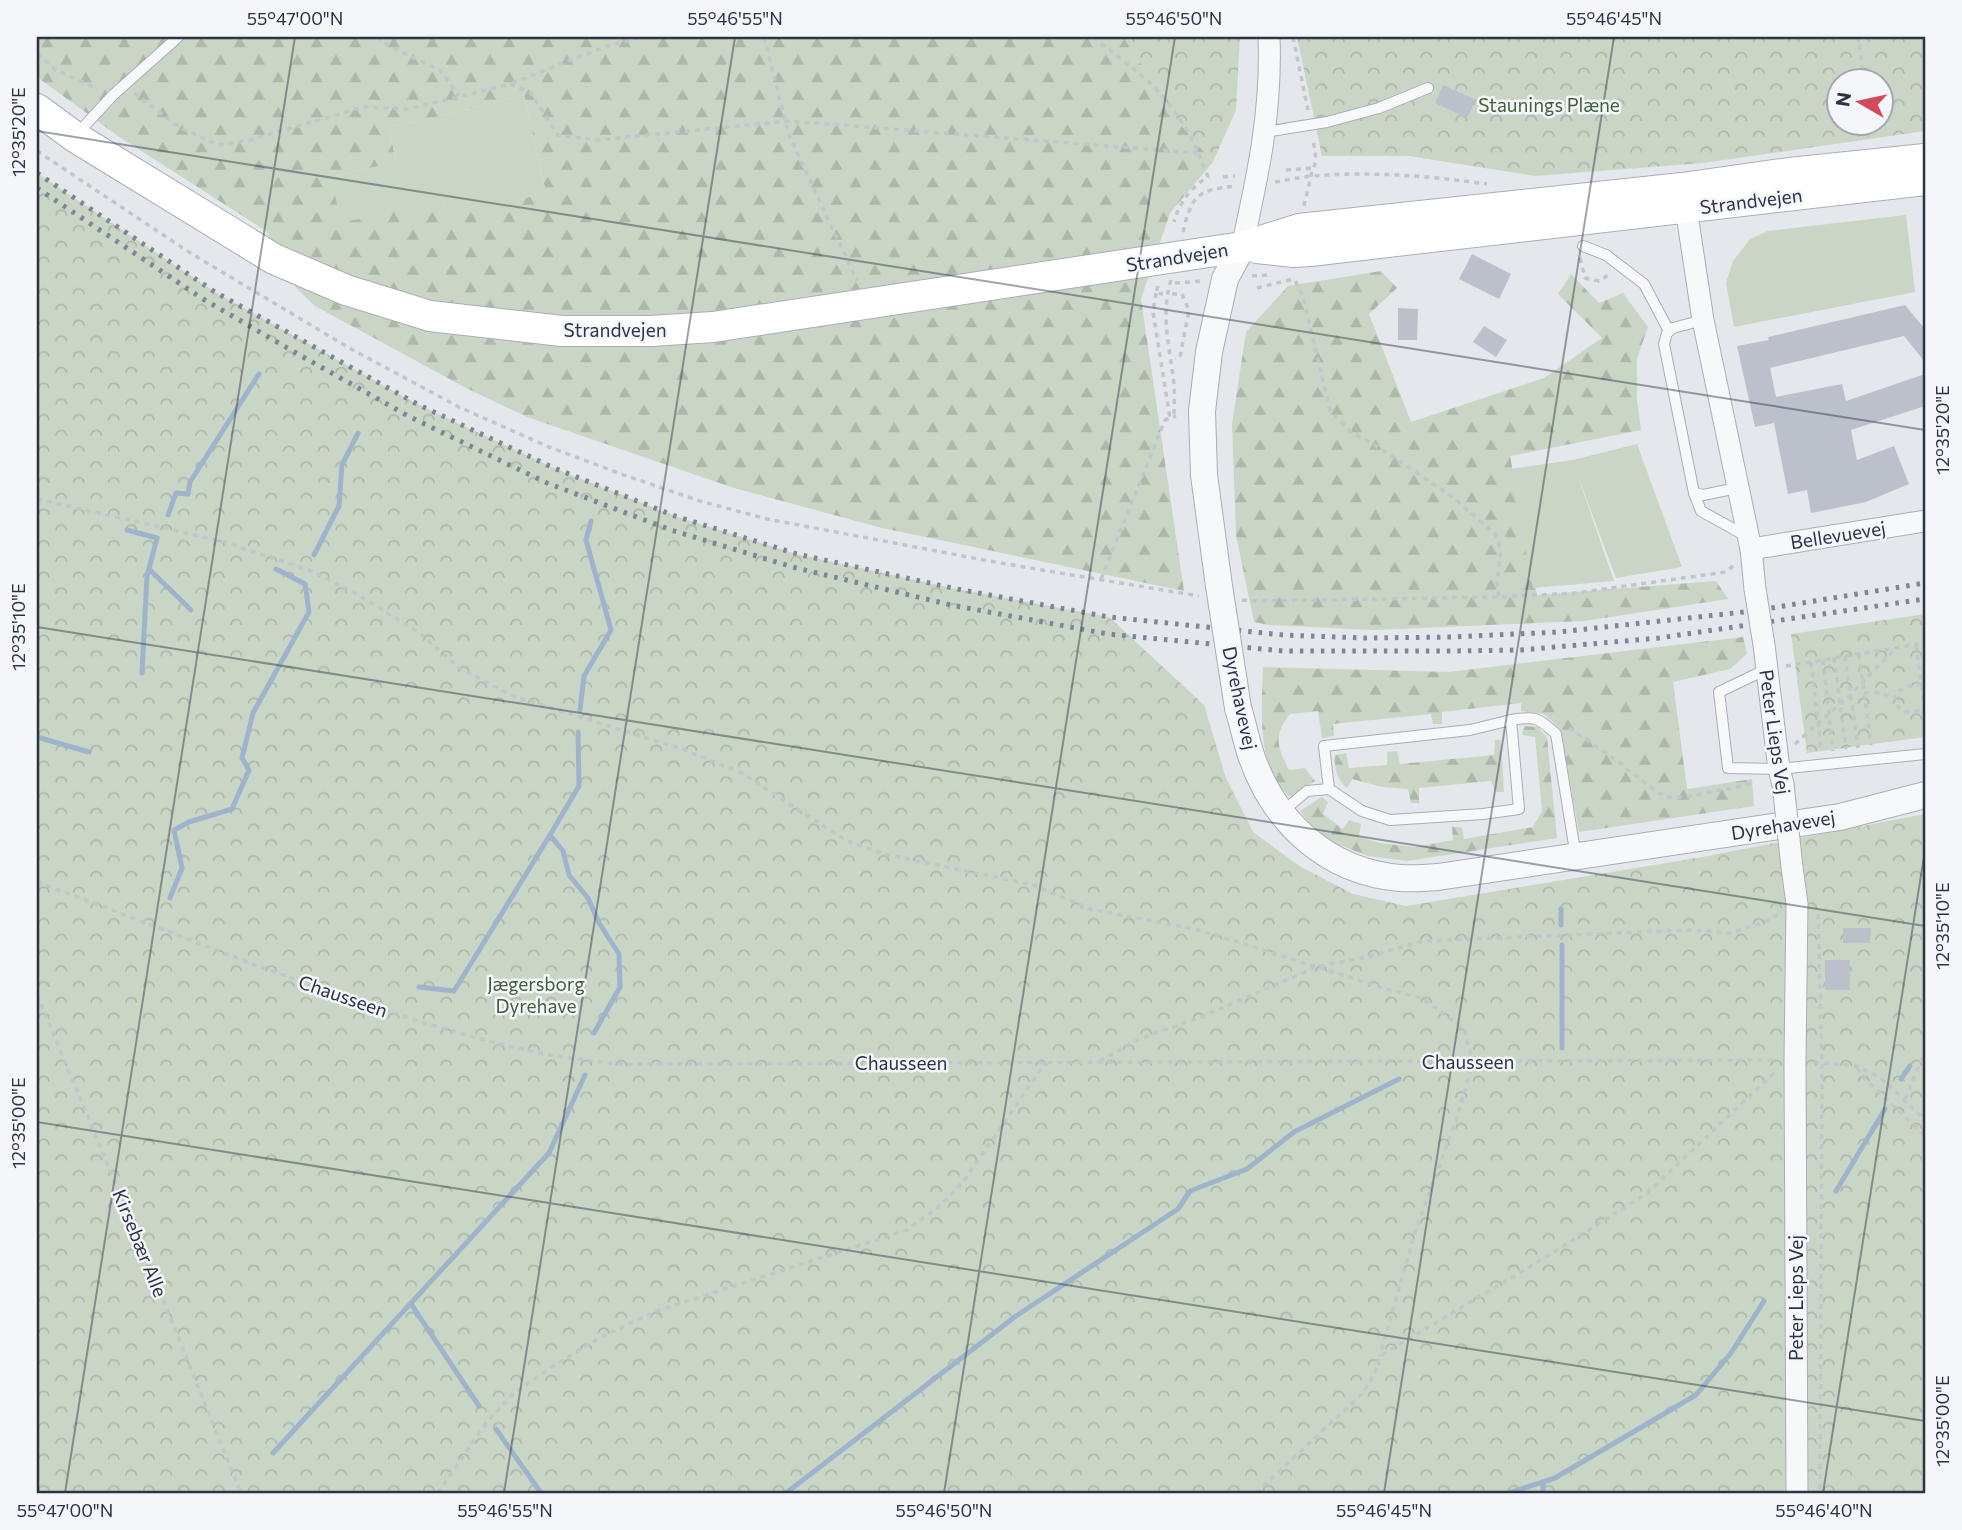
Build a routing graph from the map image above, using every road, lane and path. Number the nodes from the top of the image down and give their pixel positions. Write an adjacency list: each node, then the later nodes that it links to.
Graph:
1 (178, 37): 12 (lane)
2 (377, 37): 15 (path)
3 (641, 37): 11 (path)
4 (764, 37): 17 (path)
5 (1093, 37): 22 (path)
6 (1269, 37): 19 (street)
7 (1293, 37): 18 (path)
8 (1855, 37): 10 (path)
9 (37, 54): 14 (path)
10 (1862, 66)
11 (510, 84): 15 (path); 17 (path)
12 (124, 85): 14 (lane); 15 (path)
13 (1428, 88): 18 (lane)
14 (113, 95): 20 (lane)
15 (459, 96)
16 (37, 109): 20 (main road, Strandvejen)
17 (787, 121): 22 (path); 46 (path)
18 (1311, 124): 19 (lane); 24 (path)
19 (1265, 132): 37 (street)
20 (75, 137): 46 (main road, Strandvejen)
21 (37, 151): 56 (path)
22 (1199, 153): 36 (path)
23 (1925, 159): 33 (main road, Strandvejen)
24 (1314, 168): 25 (path); 27 (path)
25 (1286, 170)
26 (1235, 176): 28 (path)
27 (1311, 176): 29 (path); 31 (path); 34 (path)
28 (1223, 177)
29 (1284, 180)
30 (1925, 180): 33 (main road, Strandvejen)
31 (1489, 184)
32 (1232, 187): 35 (path, Strandvejen)
33 (1684, 198): 37 (main road, Strandvejen); 47 (street, Peter Lieps Vej)
34 (1303, 211)
35 (1186, 218)
36 (1174, 222)
37 (1242, 247): 40 (street, Dyrehavevej); 46 (main road, Strandvejen)
38 (1581, 251): 39 (lane); 39 (path)
39 (1620, 265): 48 (lane)
40 (1225, 279): 50 (path); 57 (street, Dyrehavevej)
41 (1158, 286): 43 (path)
42 (1257, 288): 58 (path)
43 (1156, 293): 44 (path); 50 (path)
44 (1163, 294)
45 (1172, 294): 49 (path)
46 (868, 305)
47 (1703, 320): 48 (lane); 51 (street, Peter Lieps Vej)
48 (1669, 331): 52 (lane)
49 (1175, 358)
50 (1172, 417): 56 (path)
51 (1737, 488): 52 (lane); 55 (street, Peter Lieps Vej)
52 (1694, 493): 55 (lane)
53 (37, 499): 92 (path)
54 (1925, 521): 55 (street, Bellevuevej)
55 (1749, 543): 58 (path); 67 (street, Peter Lieps Vej, bridge)
56 (1101, 579): 57 (path)
57 (1220, 594): 58 (path); 88 (street, Dyrehavevej, bridge)
58 (1499, 597)
59 (1925, 643): 60 (path)
60 (1916, 645): 61 (path); 69 (path)
61 (1897, 648): 62 (path); 68 (path)
62 (1859, 654): 63 (path); 68 (path)
63 (1845, 656): 64 (path); 71 (path)
64 (1834, 658): 65 (path); 73 (path)
65 (1823, 660): 66 (path); 75 (path)
66 (1811, 662): 67 (path); 78 (path)
67 (1767, 669): 85 (street, Peter Lieps Vej); 85 (lane)
68 (1862, 682): 70 (path); 71 (path)
69 (1922, 684): 72 (path); 74 (path)
70 (1864, 693): 72 (path); 80 (path)
71 (1850, 695): 73 (path); 81 (path)
72 (1895, 697): 74 (path)
73 (1840, 704): 75 (path); 82 (path)
74 (1925, 710)
75 (1829, 715): 78 (path); 83 (path)
76 (1511, 720): 86 (lane); 86 (lane); 89 (lane)
77 (1564, 721): 85 (path)
78 (1818, 723): 84 (path); 85 (path)
79 (1925, 754): 80 (lane)
80 (1873, 759): 81 (lane)
81 (1860, 760): 82 (lane)
82 (1848, 762): 83 (lane)
83 (1835, 763): 84 (lane)
84 (1822, 764): 85 (lane)
85 (1780, 771): 91 (street, Peter Lieps Vej, bridge)
86 (1329, 789): 88 (lane)
87 (1925, 795): 89 (street, Dyrehavevej)
88 (1280, 813): 89 (street, Dyrehavevej)
89 (1576, 857)
90 (37, 882): 96 (path, Chausseen)
91 (1797, 904): 92 (path); 95 (street, Peter Lieps Vej); 99 (path)
92 (1316, 967): 97 (path); 98 (path)
93 (37, 995): 105 (path, Kirsebær Alle)
94 (1925, 1051): 101 (path)
95 (1795, 1060): 98 (path, Chausseen); 99 (path, Chausseen); 104 (path); 108 (street, Peter Lieps Vej)
96 (1046, 1062): 97 (path, Chausseen); 106 (path)
97 (1097, 1062): 98 (path, Chausseen)
98 (1473, 1062): 104 (path)
99 (1822, 1062): 100 (path, Chausseen); 109 (path)
100 (1856, 1066): 101 (path); 103 (path)
101 (1905, 1099): 102 (path)
102 (1925, 1120)
103 (1925, 1136)
104 (1380, 1356): 107 (path)
105 (241, 1493)
106 (438, 1493)
107 (1256, 1493)
108 (1797, 1493)
109 (1819, 1493)

